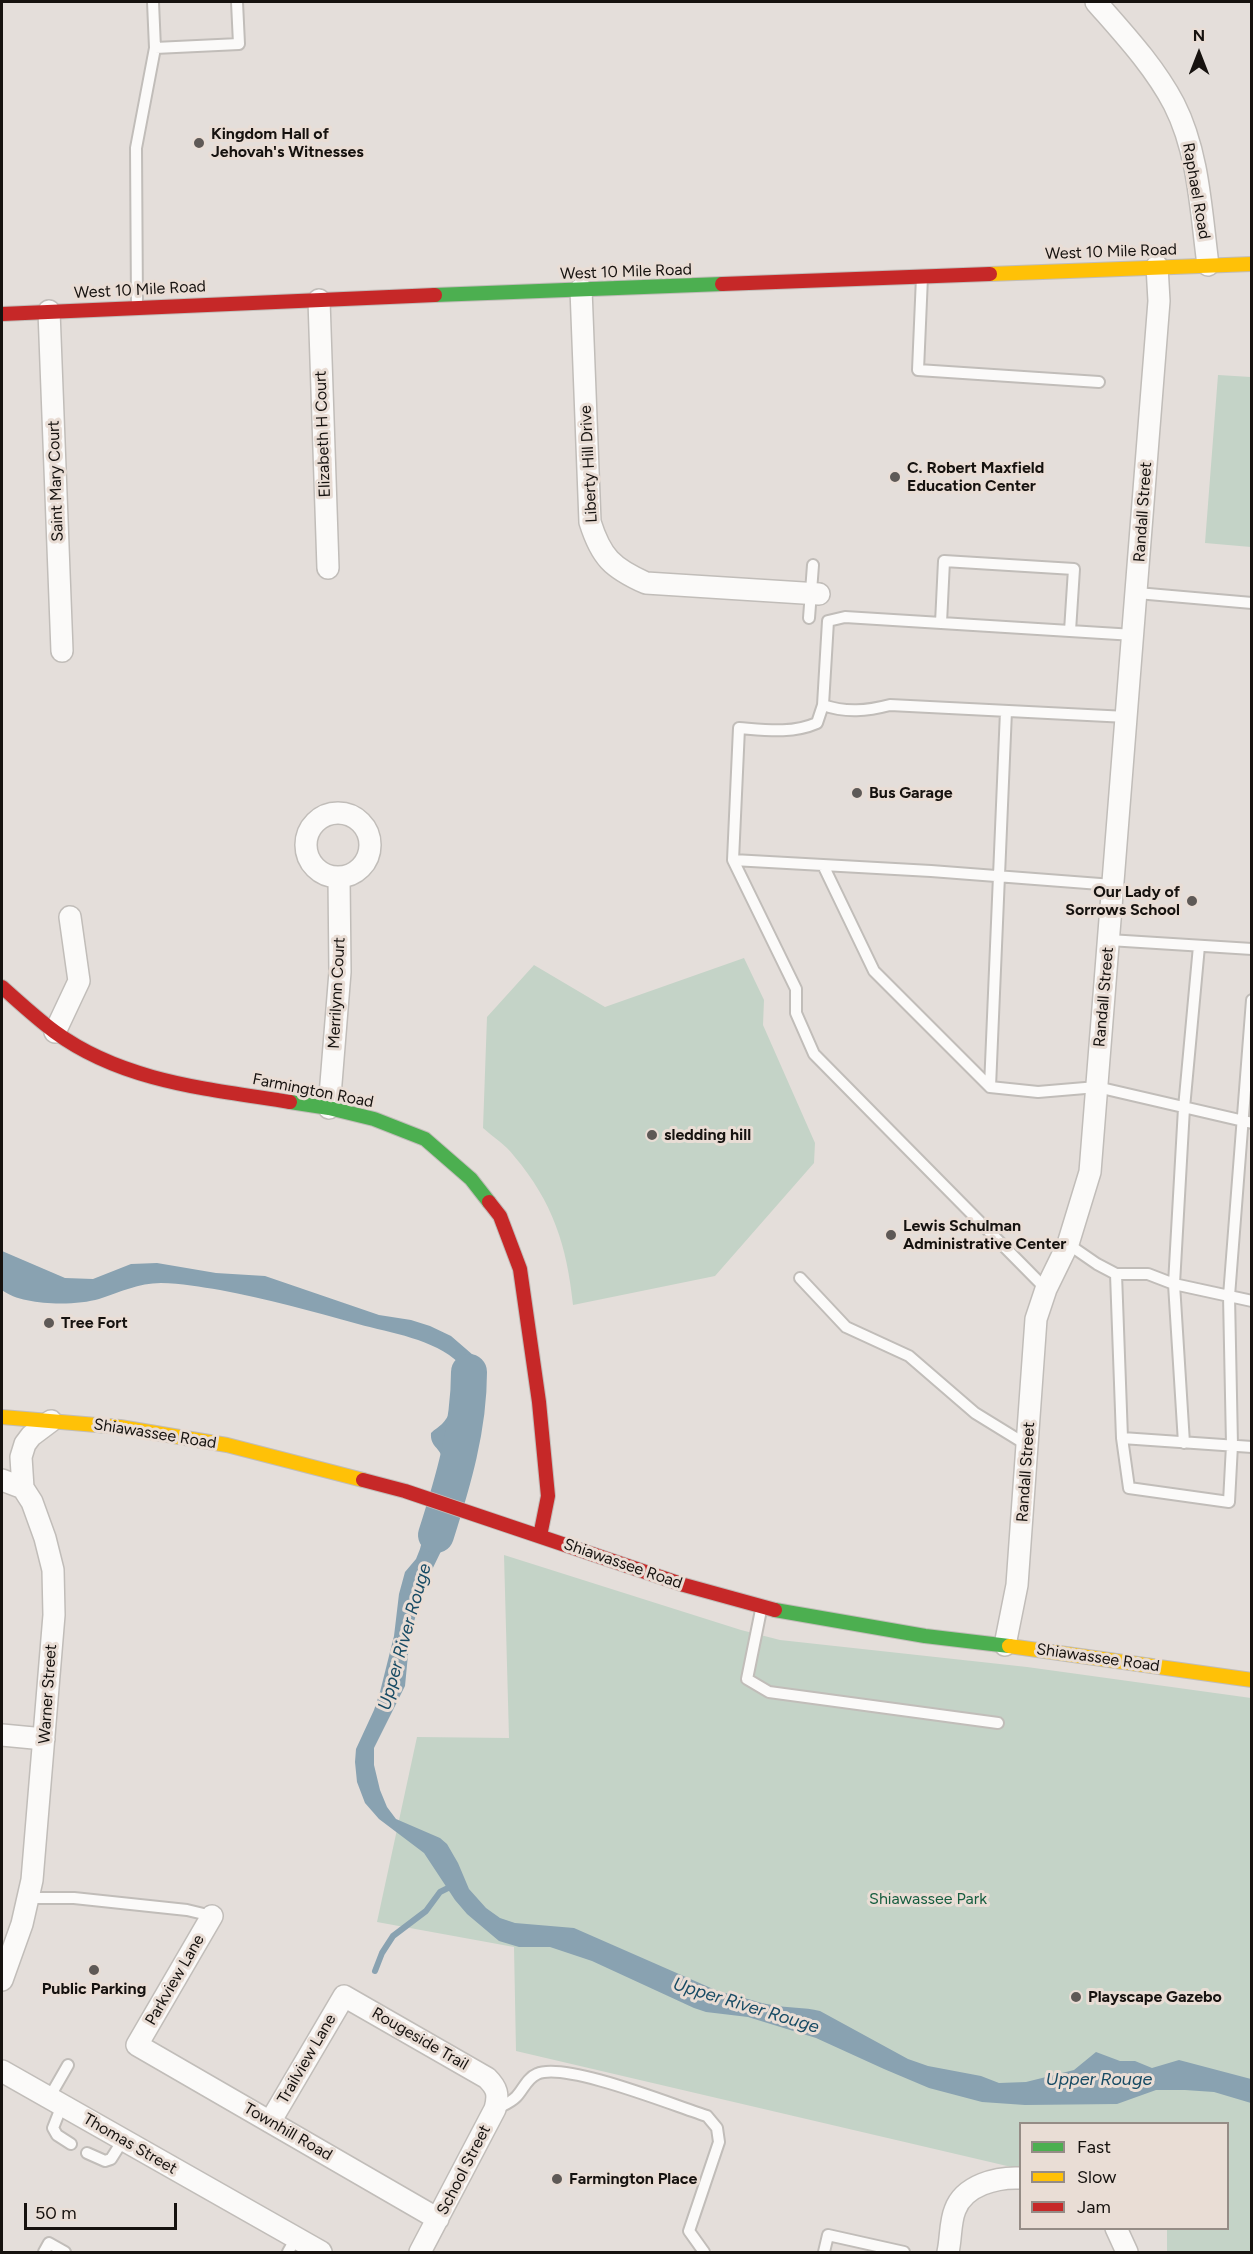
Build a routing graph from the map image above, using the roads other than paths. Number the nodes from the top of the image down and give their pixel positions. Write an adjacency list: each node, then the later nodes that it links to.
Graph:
1 (153, 2): 4 (lane)
2 (237, 2): 4 (lane)
3 (1096, 2): 6 (street, Raphael Road)
4 (155, 48): 11 (lane)
5 (1251, 264): 6 (street, West 10 Mile Road)
6 (1208, 265): 7 (street, West 10 Mile Road)
7 (1157, 266): 8 (street, West 10 Mile Road); 18 (street, Randall Street)
8 (922, 277): 9 (street, West 10 Mile Road); 14 (lane)
9 (581, 289): 10 (street, West 10 Mile Road); 17 (street, Liberty Hill Drive)
10 (319, 300): 11 (street, West 10 Mile Road); 16 (street, Elizabeth H Court)
11 (137, 307): 12 (street, West 10 Mile Road)
12 (50, 311): 13 (street, West 10 Mile Road); 24 (street, Saint Mary Court)
13 (2, 314)
14 (1100, 382)
15 (813, 565): 17 (lane)
16 (328, 568)
17 (815, 593): 20 (lane)
18 (1137, 593): 19 (lane); 23 (street, Randall Street)
19 (1251, 603)
20 (810, 618)
21 (941, 623): 22 (lane); 22 (lane); 25 (lane)
22 (1070, 631): 23 (lane)
23 (1134, 635): 27 (street, Randall Street)
24 (62, 651)
25 (823, 705): 26 (lane); 28 (lane)
26 (1006, 711): 27 (lane); 31 (lane)
27 (1127, 717): 32 (street, Randall Street)
28 (733, 860): 29 (lane); 49 (lane)
29 (823, 865): 31 (lane); 40 (lane)
30 (339, 877): 42 (street, Merrilynn Court)
31 (999, 878): 32 (lane); 40 (lane)
32 (1113, 885): 34 (street, Randall Street)
33 (70, 917): 39 (street)
34 (1109, 940): 35 (lane); 41 (street, Randall Street)
35 (1198, 946): 36 (lane); 43 (lane)
36 (1251, 949)
37 (2, 987): 39 (street, Farmington Road)
38 (1251, 1000): 44 (lane)
39 (54, 1032): 42 (street, Farmington Road)
40 (990, 1087): 41 (lane)
41 (1097, 1087): 43 (lane); 45 (street, Randall Street)
42 (329, 1108): 61 (street, Farmington Road)
43 (1185, 1108): 44 (lane); 48 (lane)
44 (1247, 1122): 50 (lane)
45 (1068, 1244): 46 (lane); 49 (street, Randall Street)
46 (1116, 1274): 48 (lane); 54 (lane)
47 (800, 1278): 56 (lane)
48 (1174, 1284): 50 (lane); 55 (lane)
49 (1046, 1289): 56 (street, Randall Street)
50 (1229, 1296): 51 (lane); 57 (lane)
51 (1251, 1301)
52 (2, 1418): 53 (street, Shiawassee Road)
53 (51, 1421): 60 (street, Warner Street); 61 (street, Shiawassee Road)
54 (1122, 1438): 55 (lane); 57 (lane)
55 (1184, 1443): 57 (lane)
56 (1028, 1445): 63 (street, Randall Street)
57 (1232, 1445): 58 (lane)
58 (1251, 1447)
59 (2, 1480): 60 (street)
60 (23, 1488): 67 (street, Warner Street)
61 (540, 1536): 62 (street, Shiawassee Road)
62 (762, 1608): 63 (street, Shiawassee Road); 65 (lane)
63 (1005, 1645): 64 (street, Shiawassee Road)
64 (1251, 1680)
65 (998, 1723)
66 (2, 1735): 67 (street)
67 (45, 1739): 68 (street, Warner Street)
68 (29, 1898): 69 (lane); 70 (street, Warner Street)
69 (212, 1916): 72 (street, Parkview Lane)
70 (2, 1980)
71 (344, 1995): 75 (street, Rougeside Trail); 78 (street, Trailview Lane)
72 (137, 2045): 78 (street, Townhill Road)
73 (68, 2065): 76 (lane)
74 (2, 2071): 76 (street, Thomas Street)
75 (495, 2085): 77 (street, School Street)
76 (56, 2102): 79 (street, Thomas Street); 80 (lane)
77 (495, 2109): 83 (street, School Street); 90 (lane)
78 (270, 2122): 83 (street, Townhill Road)
79 (123, 2140): 81 (lane); 85 (street, Thomas Street)
80 (71, 2144)
81 (87, 2153)
82 (1019, 2178): 93 (street)
83 (438, 2219): 89 (street, School Street)
84 (1116, 2230): 94 (street)
85 (292, 2245): 88 (street, Thomas Street)
86 (44, 2253): 87 (lane)
87 (65, 2253)
88 (321, 2253)
89 (420, 2253)
90 (704, 2253)
91 (824, 2253): 92 (lane)
92 (904, 2253)
93 (948, 2253)
94 (1127, 2253)

